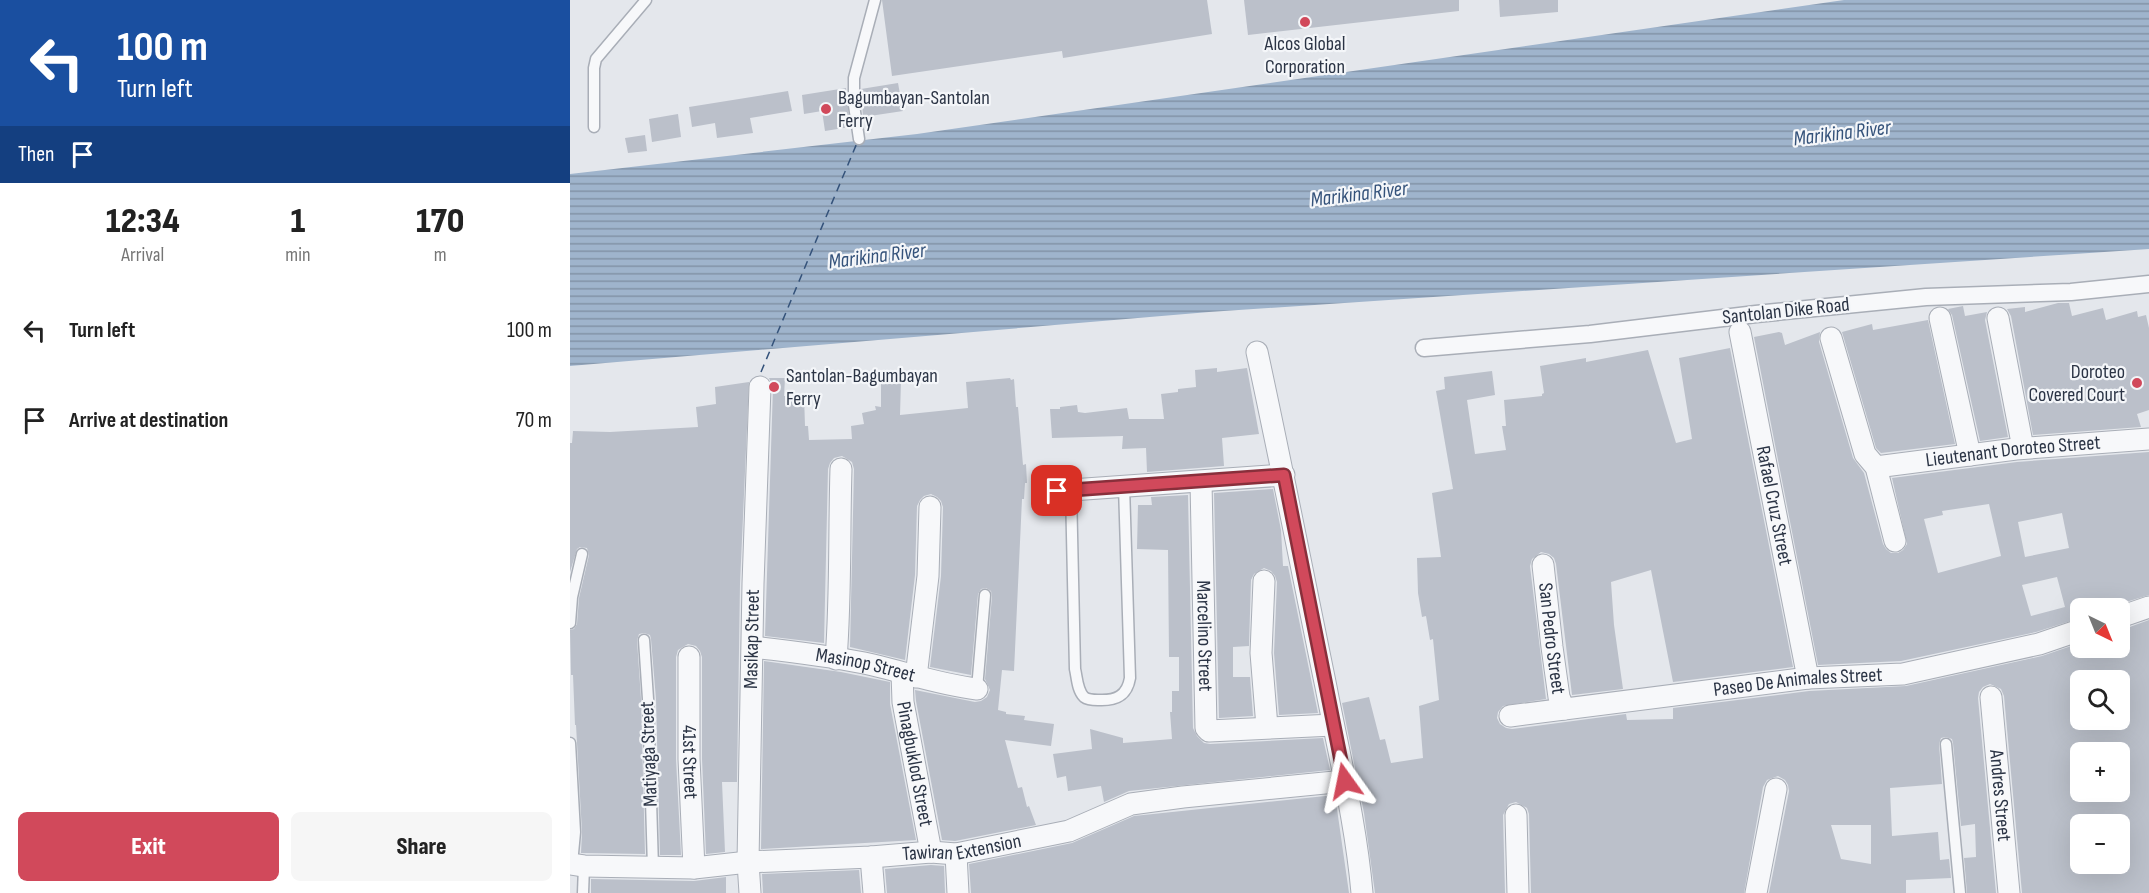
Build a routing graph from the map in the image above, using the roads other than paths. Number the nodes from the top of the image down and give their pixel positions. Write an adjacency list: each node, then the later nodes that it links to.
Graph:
1 (645, 0): 3 (lane)
2 (875, 0): 4 (lane)
3 (594, 127)
4 (859, 139)
5 (2149, 284): 10 (street, Santolan Dike Road)
6 (1940, 318): 15 (street)
7 (1998, 318): 14 (street)
8 (1740, 332): 39 (street, Rafael Cruz Street)
9 (1831, 338): 16 (street)
10 (1424, 348)
11 (1257, 352): 18 (street)
12 (760, 387): 35 (street, Masikap Street)
13 (2149, 439): 14 (street, Lieutenant Doroteo Street)
14 (2023, 448): 15 (street, Lieutenant Doroteo Street)
15 (1970, 456): 16 (street, Lieutenant Doroteo Street)
16 (1876, 467): 24 (street)
17 (841, 469): 37 (street)
18 (1284, 475): 19 (street); 44 (street)
19 (1201, 482): 20 (street); 45 (street, Marcelino Street)
20 (1124, 486): 21 (street); 21 (lane)
21 (1071, 490): 22 (street)
22 (1043, 492)
23 (930, 507): 38 (street, Pinagbuklod Street)
24 (1895, 541)
25 (582, 554): 31 (lane)
26 (1543, 565): 42 (street, San Pedro Street)
27 (1264, 581): 45 (street)
28 (985, 595): 40 (lane)
29 (2149, 607): 30 (street)
30 (2130, 614)
31 (570, 615): 32 (lane)
32 (570, 622)
33 (2070, 633): 39 (street, Paseo De Animales Street)
34 (644, 639): 56 (lane, Matiyaga Street)
35 (753, 647): 37 (street, Masinop Street); 54 (street, Masikap Street)
36 (689, 657): 57 (street, 41st Street)
37 (836, 659): 38 (street, Masinop Street)
38 (909, 675): 40 (street, Masinop Street); 51 (street, Pinagbuklod Street)
39 (1808, 678): 42 (street, Paseo De Animales Street)
40 (977, 689)
41 (1991, 697): 66 (street, Andres Street)
42 (1564, 709): 43 (street, Paseo De Animales Street)
43 (1510, 716)
44 (1333, 725): 45 (street, Marcelino Street); 48 (street)
45 (1267, 727)
46 (570, 743): 55 (lane)
47 (1946, 744): 65 (lane)
48 (1345, 781): 52 (street, Tawiran Extension); 62 (street)
49 (1776, 789): 64 (street)
50 (1516, 815): 63 (street)
51 (931, 852): 52 (street, Tawiran Extension); 53 (street, Tawiran Extension)
52 (956, 854): 61 (street)
53 (872, 857): 54 (street, Tawiran Extension); 60 (street)
54 (748, 862): 57 (street, Tawiran Extension); 59 (street, Masikap Street)
55 (575, 865): 56 (street, Tawiran Extension); 58 (lane)
56 (653, 868): 57 (street, Tawiran Extension)
57 (694, 868)
58 (583, 893)
59 (750, 893)
60 (874, 893)
61 (958, 893)
62 (1362, 893)
63 (1518, 893)
64 (1756, 893)
65 (1960, 893)
66 (2009, 893)

